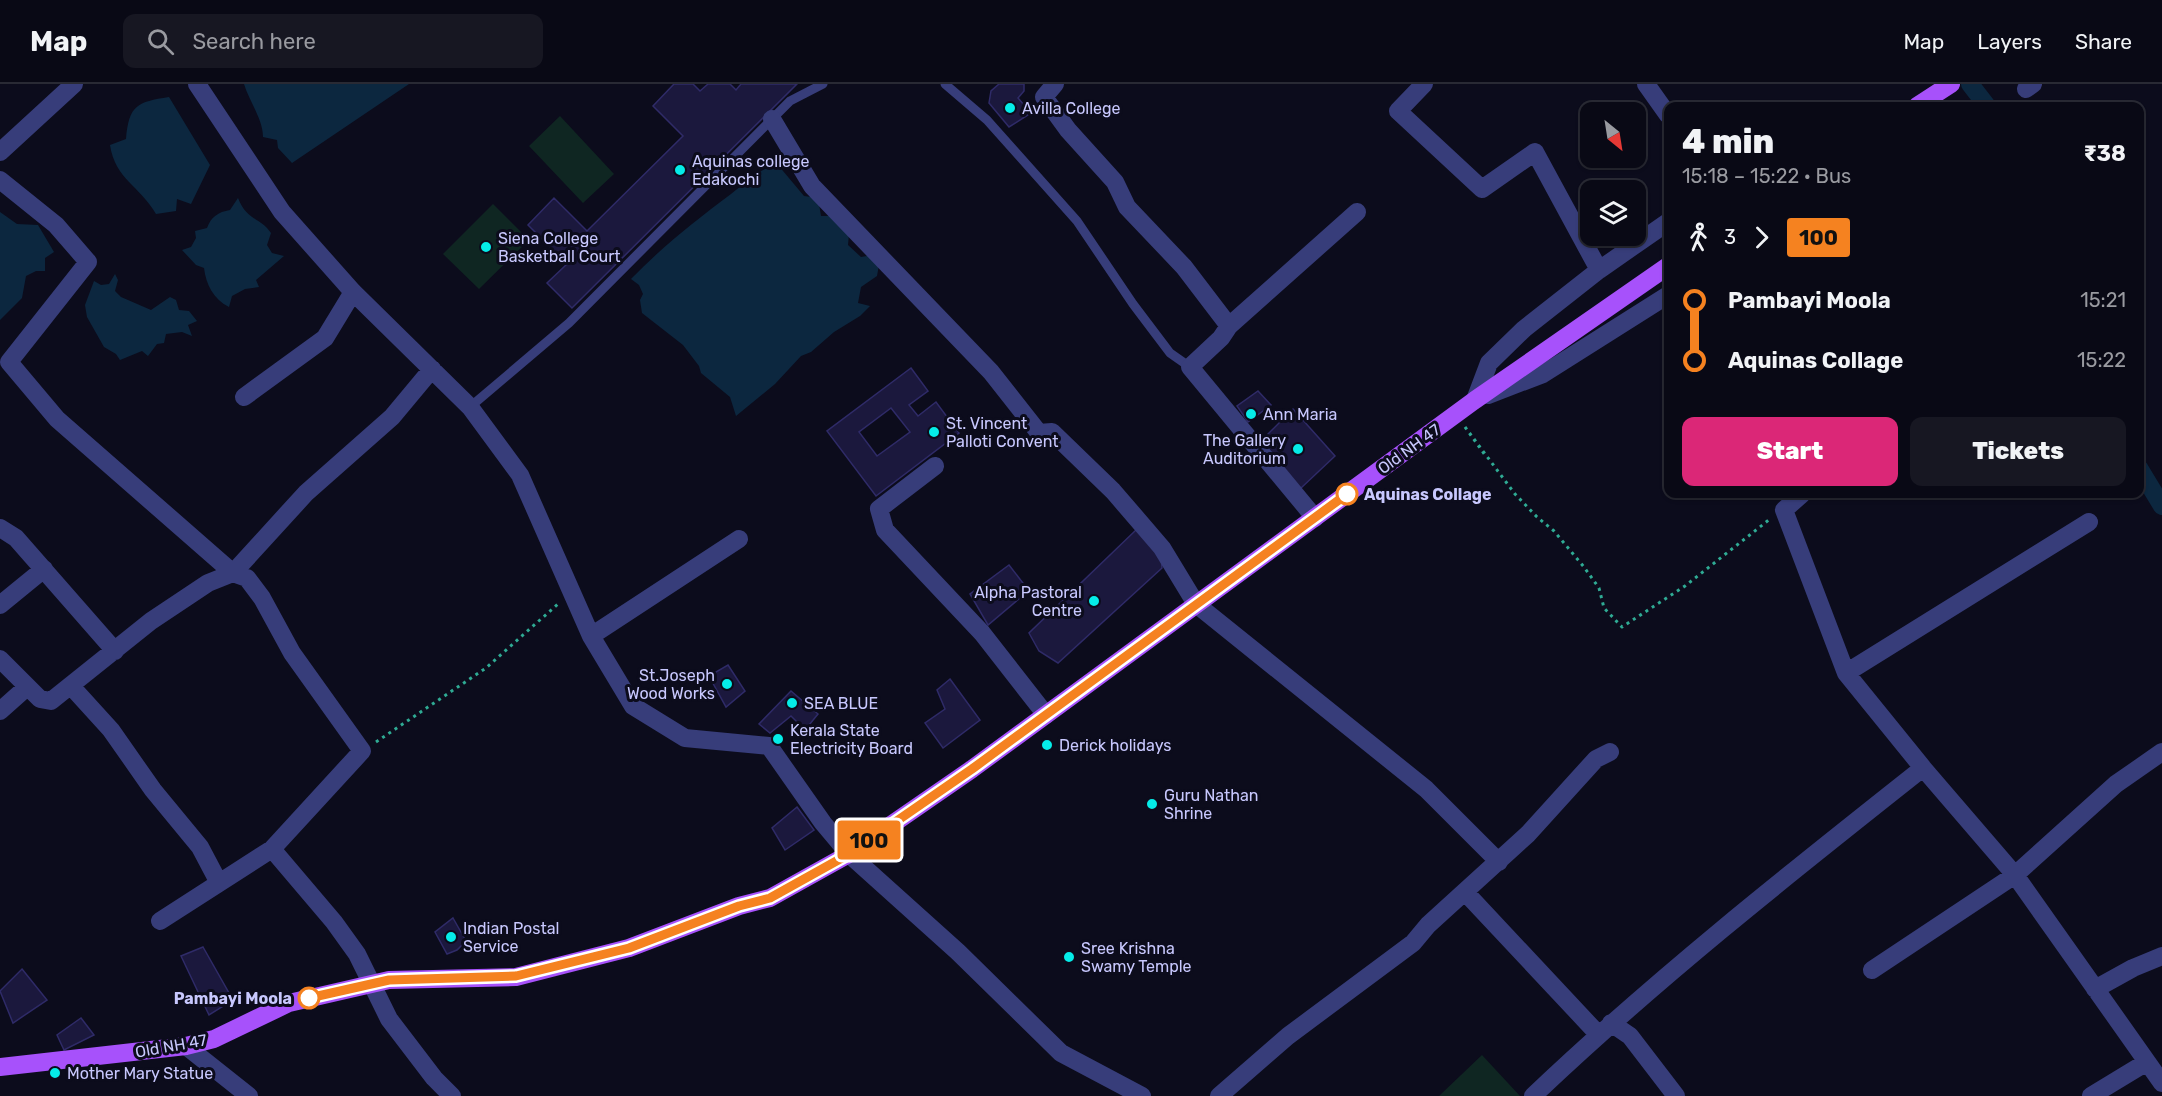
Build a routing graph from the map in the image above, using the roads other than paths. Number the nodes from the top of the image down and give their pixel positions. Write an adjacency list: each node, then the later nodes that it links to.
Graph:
1 (74, 84): 12 (street)
2 (197, 84): 18 (street)
3 (823, 84): 11 (lane)
4 (945, 84): 21 (lane)
5 (1055, 84): 20 (street)
6 (1424, 84): 17 (street)
7 (1646, 84): 10 (street)
8 (1952, 84): 9 (main road)
9 (1924, 102)
10 (1664, 109)
11 (772, 119): 25 (lane); 34 (street)
12 (0, 152)
13 (0, 180): 33 (street)
14 (1357, 212): 20 (street)
15 (1664, 225): 17 (street)
16 (1664, 269): 24 (main road, Old NH 47)
17 (1599, 270): 24 (street)
18 (353, 292): 22 (street); 23 (street)
19 (1664, 298): 24 (street)
20 (1229, 326): 21 (street)
21 (1190, 367): 28 (street)
22 (432, 369): 25 (street); 33 (street)
23 (244, 397)
24 (1475, 400): 28 (main road, Old NH 47)
25 (470, 407): 36 (street)
26 (935, 466): 43 (street)
27 (1798, 498): 39 (street)
28 (1315, 518): 34 (main road, Old NH 47)
29 (2089, 522): 39 (street)
30 (0, 528): 32 (street)
31 (739, 538): 36 (street)
32 (44, 569): 35 (street); 37 (street)
33 (233, 573): 37 (street); 47 (street)
34 (1196, 604): 43 (main road, Old NH 47); 49 (street)
35 (0, 605)
36 (591, 636): 48 (street)
37 (115, 651): 40 (street)
38 (0, 659): 41 (street)
39 (1846, 673): 46 (street)
40 (71, 686): 41 (street); 51 (street)
41 (27, 687): 42 (street)
42 (0, 711)
43 (1046, 715): 48 (main road, Old NH 47)
44 (1610, 752): 49 (street)
45 (2162, 752): 50 (street)
46 (1923, 768): 50 (street); 58 (street)
47 (272, 849): 51 (street); 56 (street)
48 (849, 854): 56 (main road, Old NH 47); 66 (street)
49 (1499, 862): 52 (street)
50 (2015, 875): 55 (street); 57 (street)
51 (219, 883): 53 (street)
52 (1465, 892): 58 (street); 67 (street)
53 (160, 921)
54 (2162, 957): 57 (street)
55 (1872, 970)
56 (372, 985): 59 (main road, Old NH 47); 65 (street)
57 (2096, 989): 60 (street)
58 (1604, 1028): 68 (street); 69 (street)
59 (186, 1046): 61 (main road, Old NH 47); 63 (street)
60 (2147, 1062): 62 (street); 70 (street)
61 (0, 1067)
62 (2162, 1083)
63 (229, 1090): 64 (street)
64 (249, 1096)
65 (452, 1096)
66 (1142, 1096)
67 (1219, 1096)
68 (1533, 1096)
69 (1676, 1096)
70 (2091, 1096)

